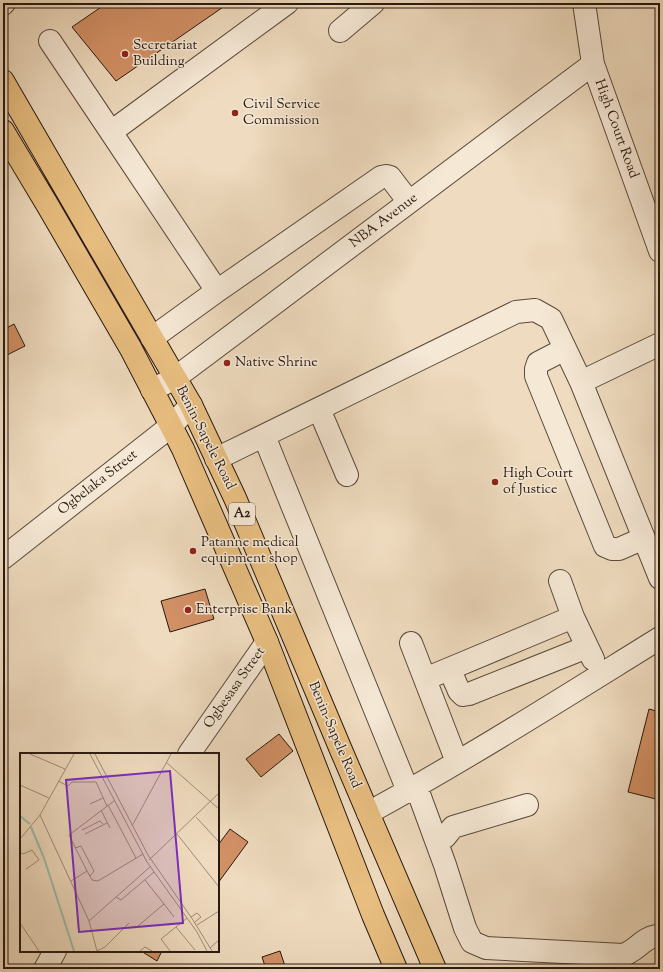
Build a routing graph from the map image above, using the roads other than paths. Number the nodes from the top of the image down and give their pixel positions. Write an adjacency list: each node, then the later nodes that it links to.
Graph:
1 (287, 3): 9 (street)
2 (373, 3): 4 (street)
3 (584, 3): 6 (street, High Court Road)
4 (340, 31)
5 (50, 41): 9 (street)
6 (593, 64): 10 (street, NBA Avenue); 11 (street, High Court Road)
7 (3, 81): 13 (highway, Benin-Sapele Road / A2)
8 (3, 131): 18 (highway, Benin-Sapele Road / A2)
9 (111, 132): 12 (street)
10 (410, 202): 12 (street); 16 (street, NBA Avenue)
11 (660, 251)
12 (217, 291): 13 (street)
13 (152, 338): 16 (highway, Benin-Sapele Road / A2)
14 (660, 344): 17 (street)
15 (565, 348): 17 (street); 20 (street); 25 (street)
16 (175, 378): 18 (street, NBA Avenue); 19 (highway, Benin-Sapele Road / A2)
17 (581, 382): 25 (street)
18 (152, 390): 21 (highway, Benin-Sapele Road / A2)
19 (191, 406): 21 (street, Ogbelaka Street); 23 (highway, Benin-Sapele Road / A2)
20 (319, 409): 22 (street); 24 (street)
21 (171, 426): 26 (street, Ogbelaka Street); 31 (highway, Benin-Sapele Road / A2)
22 (264, 436): 23 (street); 39 (street)
23 (216, 459): 41 (highway, Benin-Sapele Road / A2)
24 (347, 475)
25 (644, 538): 27 (street)
26 (3, 558)
27 (660, 578)
28 (560, 581): 29 (street)
29 (573, 617): 33 (street); 34 (street)
30 (660, 638): 35 (street)
31 (267, 642): 37 (street, Ogbesasa Street); 46 (highway, Benin-Sapele Road / A2)
32 (412, 643): 36 (street)
33 (587, 647): 34 (street); 35 (street)
34 (450, 670): 36 (street)
35 (601, 675): 38 (street)
36 (425, 679): 38 (street)
37 (190, 753)
38 (457, 762): 39 (street)
39 (412, 789): 41 (street); 42 (street)
40 (527, 804): 42 (street)
41 (368, 813): 47 (highway, Benin-Sapele Road / A2)
42 (436, 840): 43 (street)
43 (660, 938)
44 (54, 952): 45 (street)
45 (45, 969)
46 (396, 969)
47 (434, 969)

